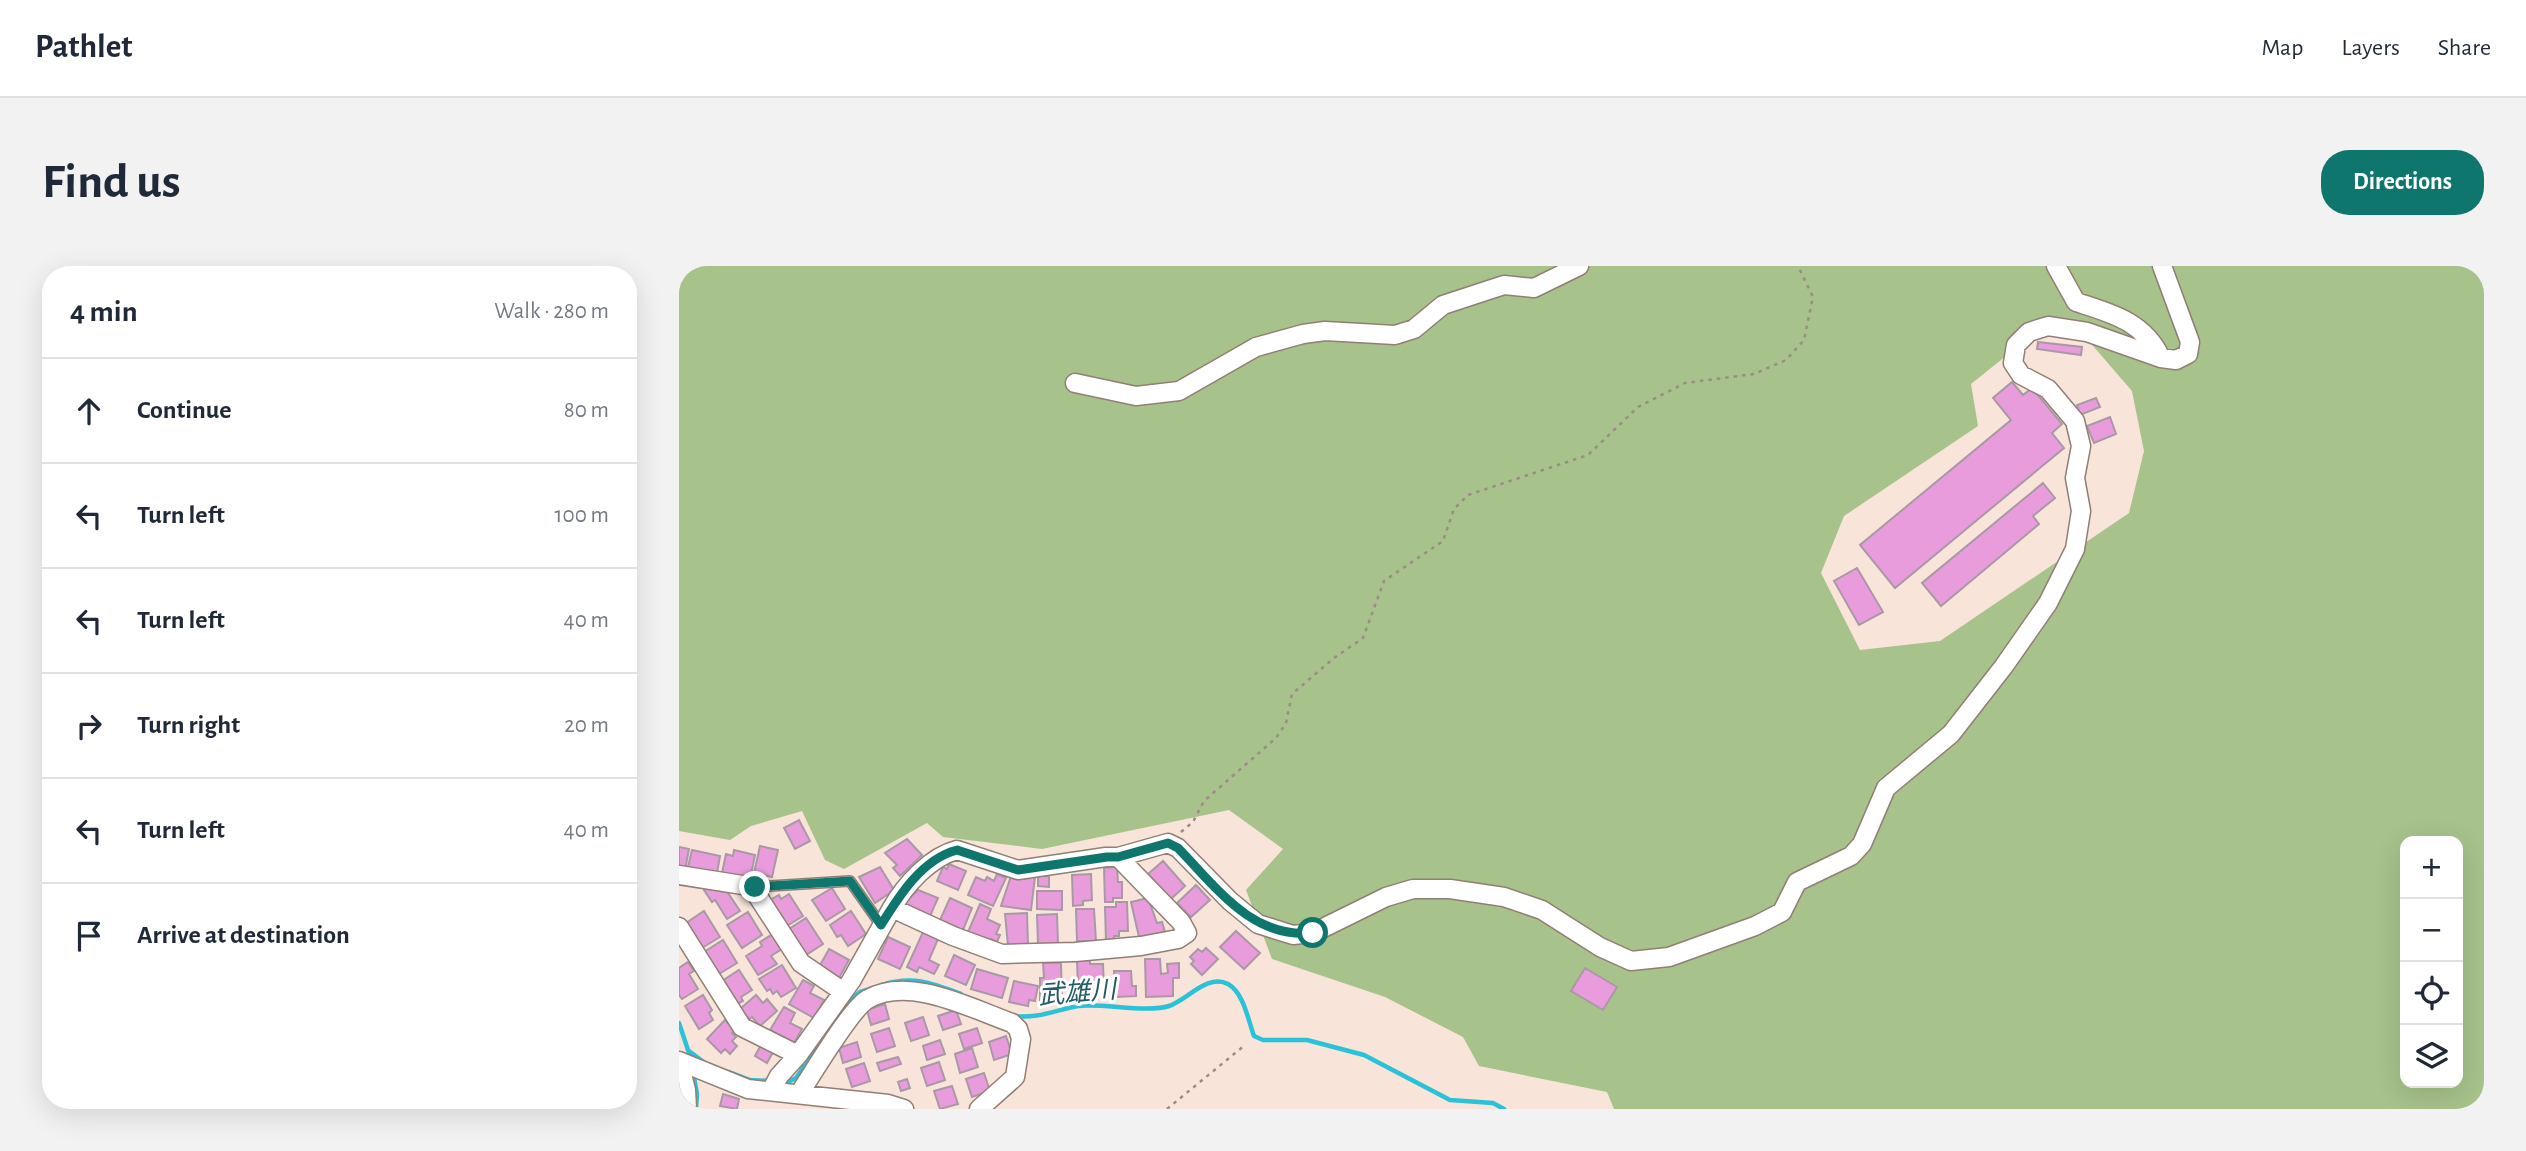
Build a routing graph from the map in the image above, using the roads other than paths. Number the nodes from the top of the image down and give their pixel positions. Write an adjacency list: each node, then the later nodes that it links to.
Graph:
1 (1579, 266): 5 (street)
2 (2056, 266): 4 (street)
3 (2162, 266): 4 (street)
4 (2161, 358): 6 (street)
5 (1075, 383)
6 (1118, 857): 9 (street); 9 (street)
7 (679, 875): 8 (street)
8 (755, 887): 10 (lane); 12 (street)
9 (891, 908): 10 (street)
10 (881, 925): 12 (street)
11 (679, 927): 13 (street)
12 (842, 992): 13 (street)
13 (797, 1055): 15 (street)
14 (681, 1063): 15 (street); 17 (street)
15 (775, 1084): 16 (street)
16 (799, 1094): 18 (street); 19 (street)
17 (687, 1109)
18 (904, 1109)
19 (979, 1109)

